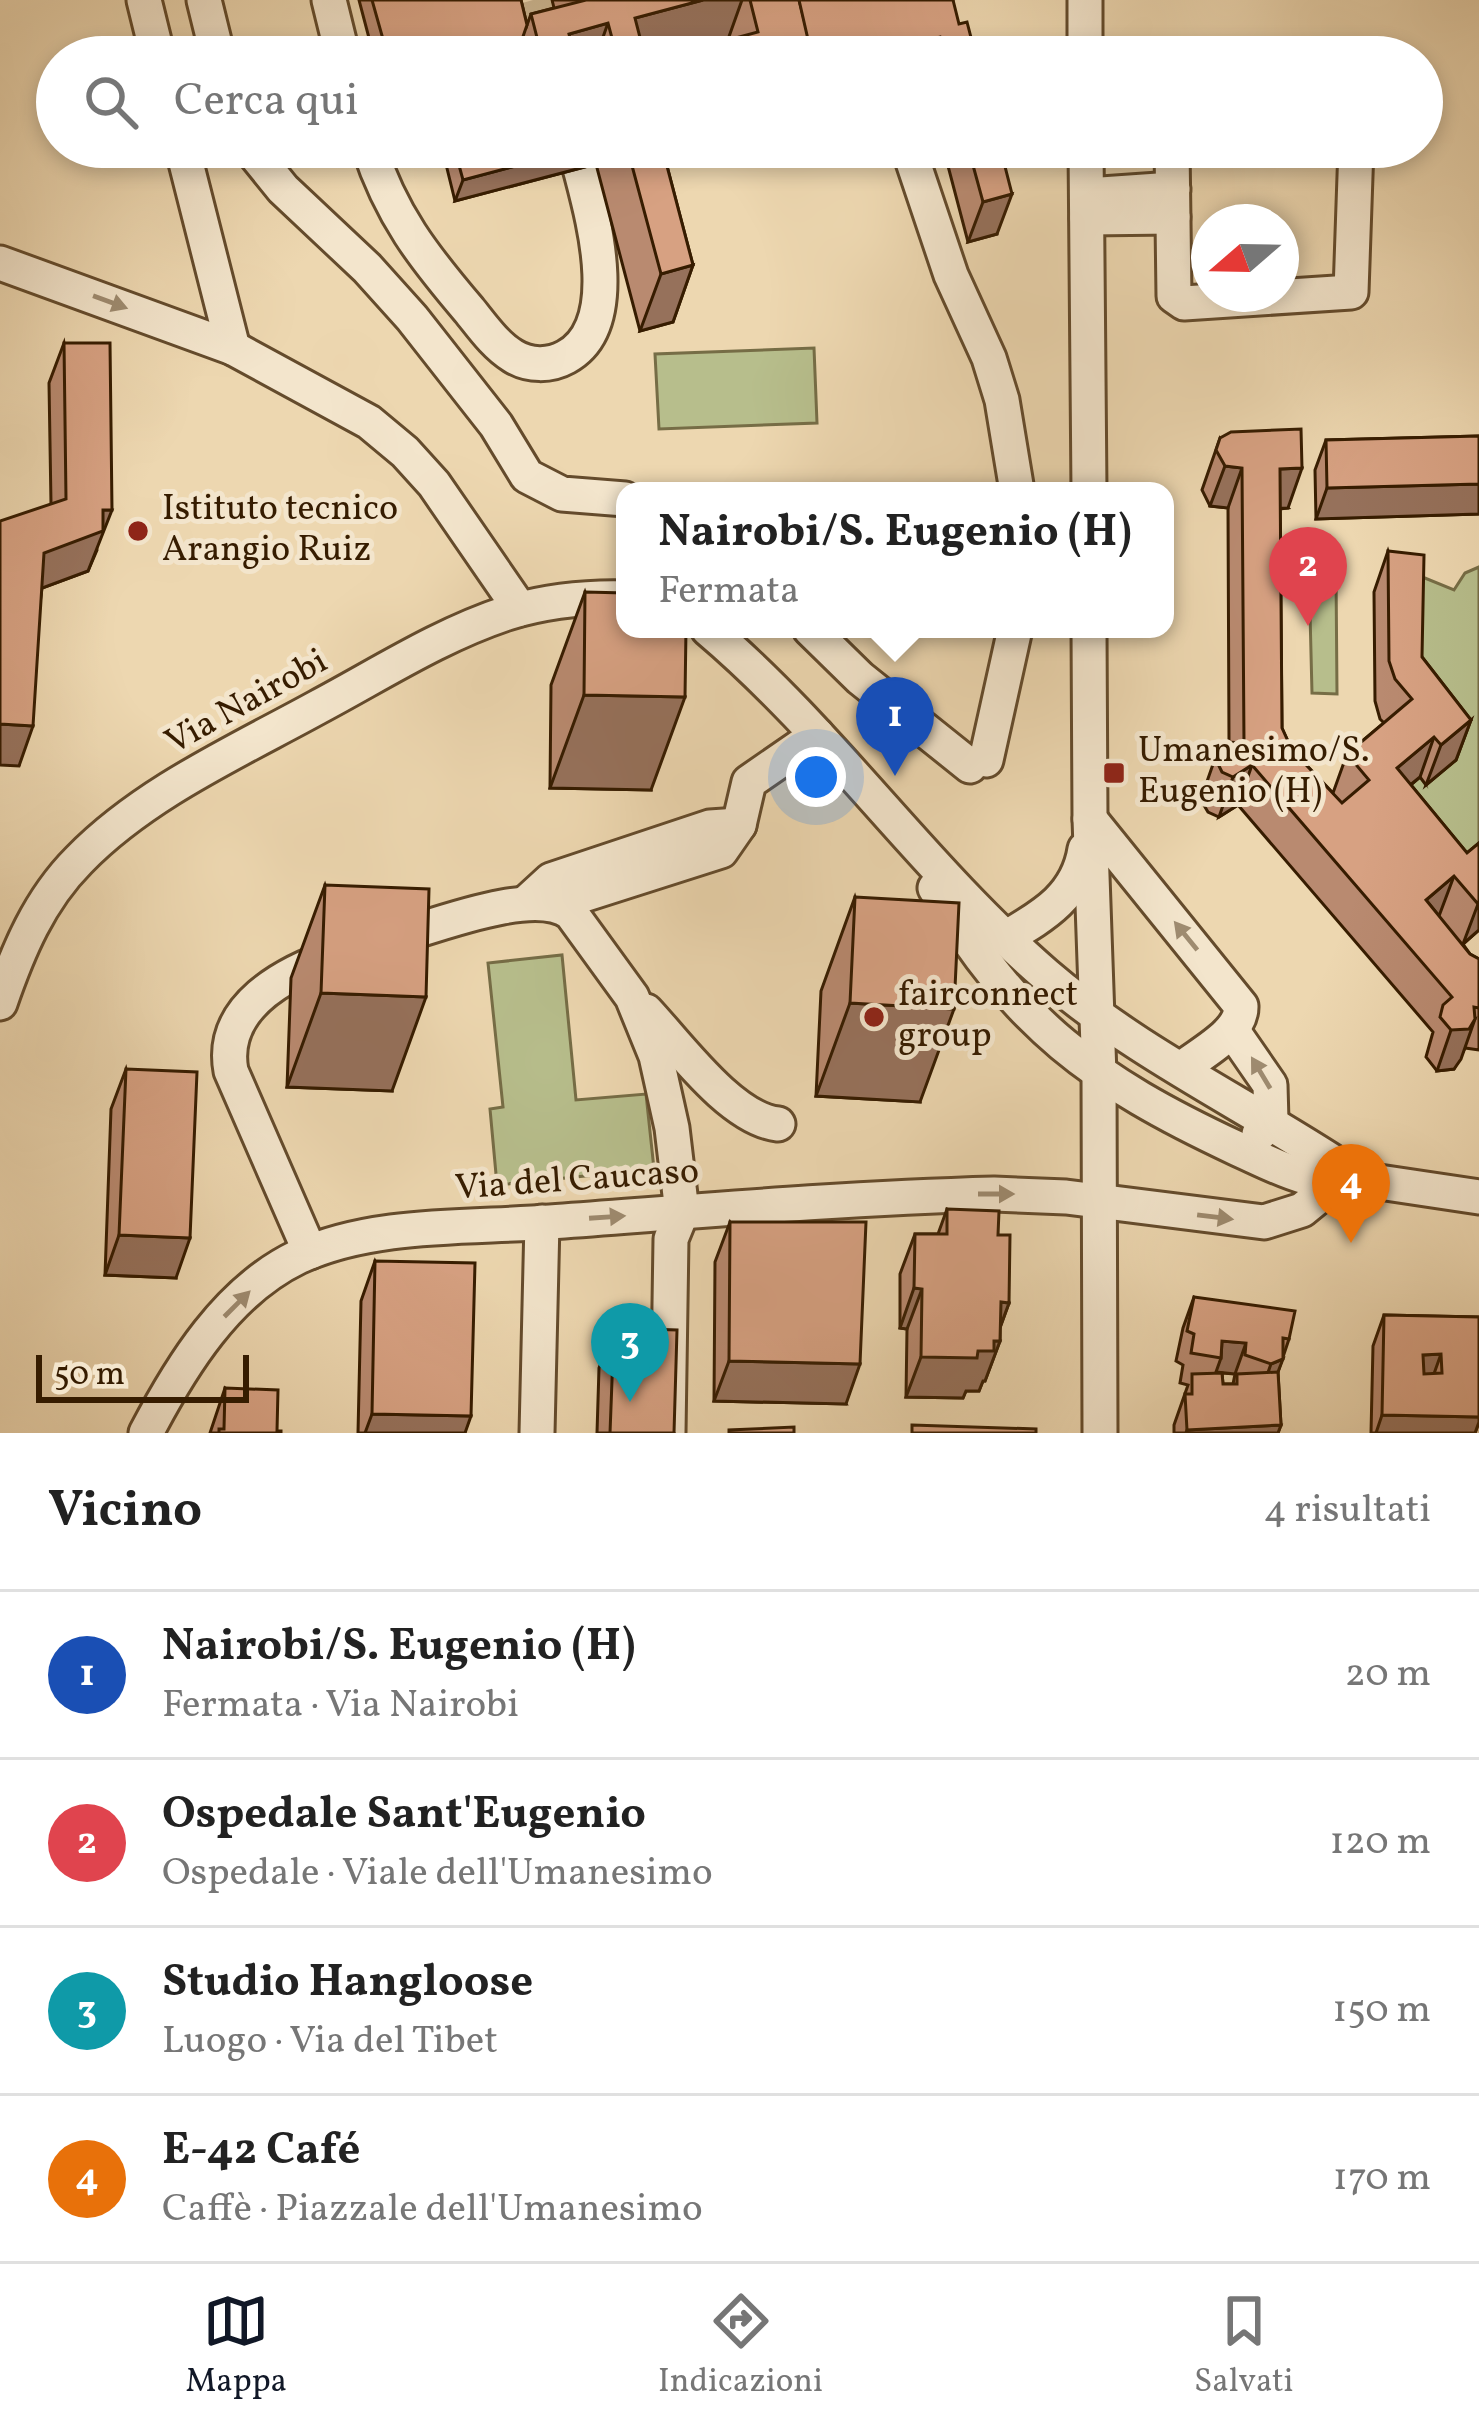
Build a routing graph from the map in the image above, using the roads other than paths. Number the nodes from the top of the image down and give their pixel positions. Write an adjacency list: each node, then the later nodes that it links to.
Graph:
1 (144, 0): 5 (street)
2 (204, 0): 6 (street)
3 (329, 0): 7 (street)
4 (1084, 0): 8 (street)
5 (153, 36)
6 (213, 36)
7 (338, 36)
8 (1085, 36)
9 (187, 168): 20 (street)
10 (266, 168): 23 (street)
11 (377, 168): 12 (street)
12 (580, 168)
13 (915, 168): 21 (street)
14 (1086, 168): 18 (street)
15 (1172, 168): 17 (street)
16 (1355, 168): 17 (street)
17 (1173, 203): 18 (street)
18 (1087, 206): 22 (street)
19 (0, 263): 20 (street, one-way to 20)
20 (233, 348): 25 (street)
21 (1016, 482)
22 (1089, 482)
23 (616, 498)
24 (616, 598): 25 (street, Via Nairobi)
25 (520, 610): 36 (street, Via Nairobi)
26 (717, 638): 30 (street)
27 (819, 638): 28 (street)
28 (1013, 638)
29 (1089, 638): 31 (street)
30 (817, 735): 32 (street); 33 (street)
31 (1090, 819): 34 (street); 37 (street); 38 (street, one-way to 31)
32 (903, 835): 34 (street); 40 (street)
33 (543, 902): 35 (street); 49 (street)
34 (1007, 938): 37 (street)
35 (632, 997): 42 (street); 47 (street)
36 (0, 1003)
37 (1098, 1015): 39 (street); 40 (street)
38 (1232, 1030): 39 (street); 41 (street, one-way to 38)
39 (1180, 1069): 41 (street)
40 (1099, 1075): 43 (street); 46 (street)
41 (1271, 1121): 43 (street); 44 (street)
42 (778, 1124)
43 (1238, 1149): 44 (street)
44 (1347, 1181): 45 (street); 46 (street, Via del Caucaso, one-way to 44)
45 (1479, 1197)
46 (1100, 1201): 47 (street, Via del Caucaso, one-way to 46); 53 (street)
47 (682, 1212): 48 (street, Via del Caucaso, one-way to 47); 52 (street)
48 (542, 1222): 49 (street, Via del Caucaso); 51 (street)
49 (310, 1252): 50 (street, Via del Caucaso, one-way to 49)
50 (146, 1433)
51 (537, 1433)
52 (668, 1433)
53 (1100, 1433)

